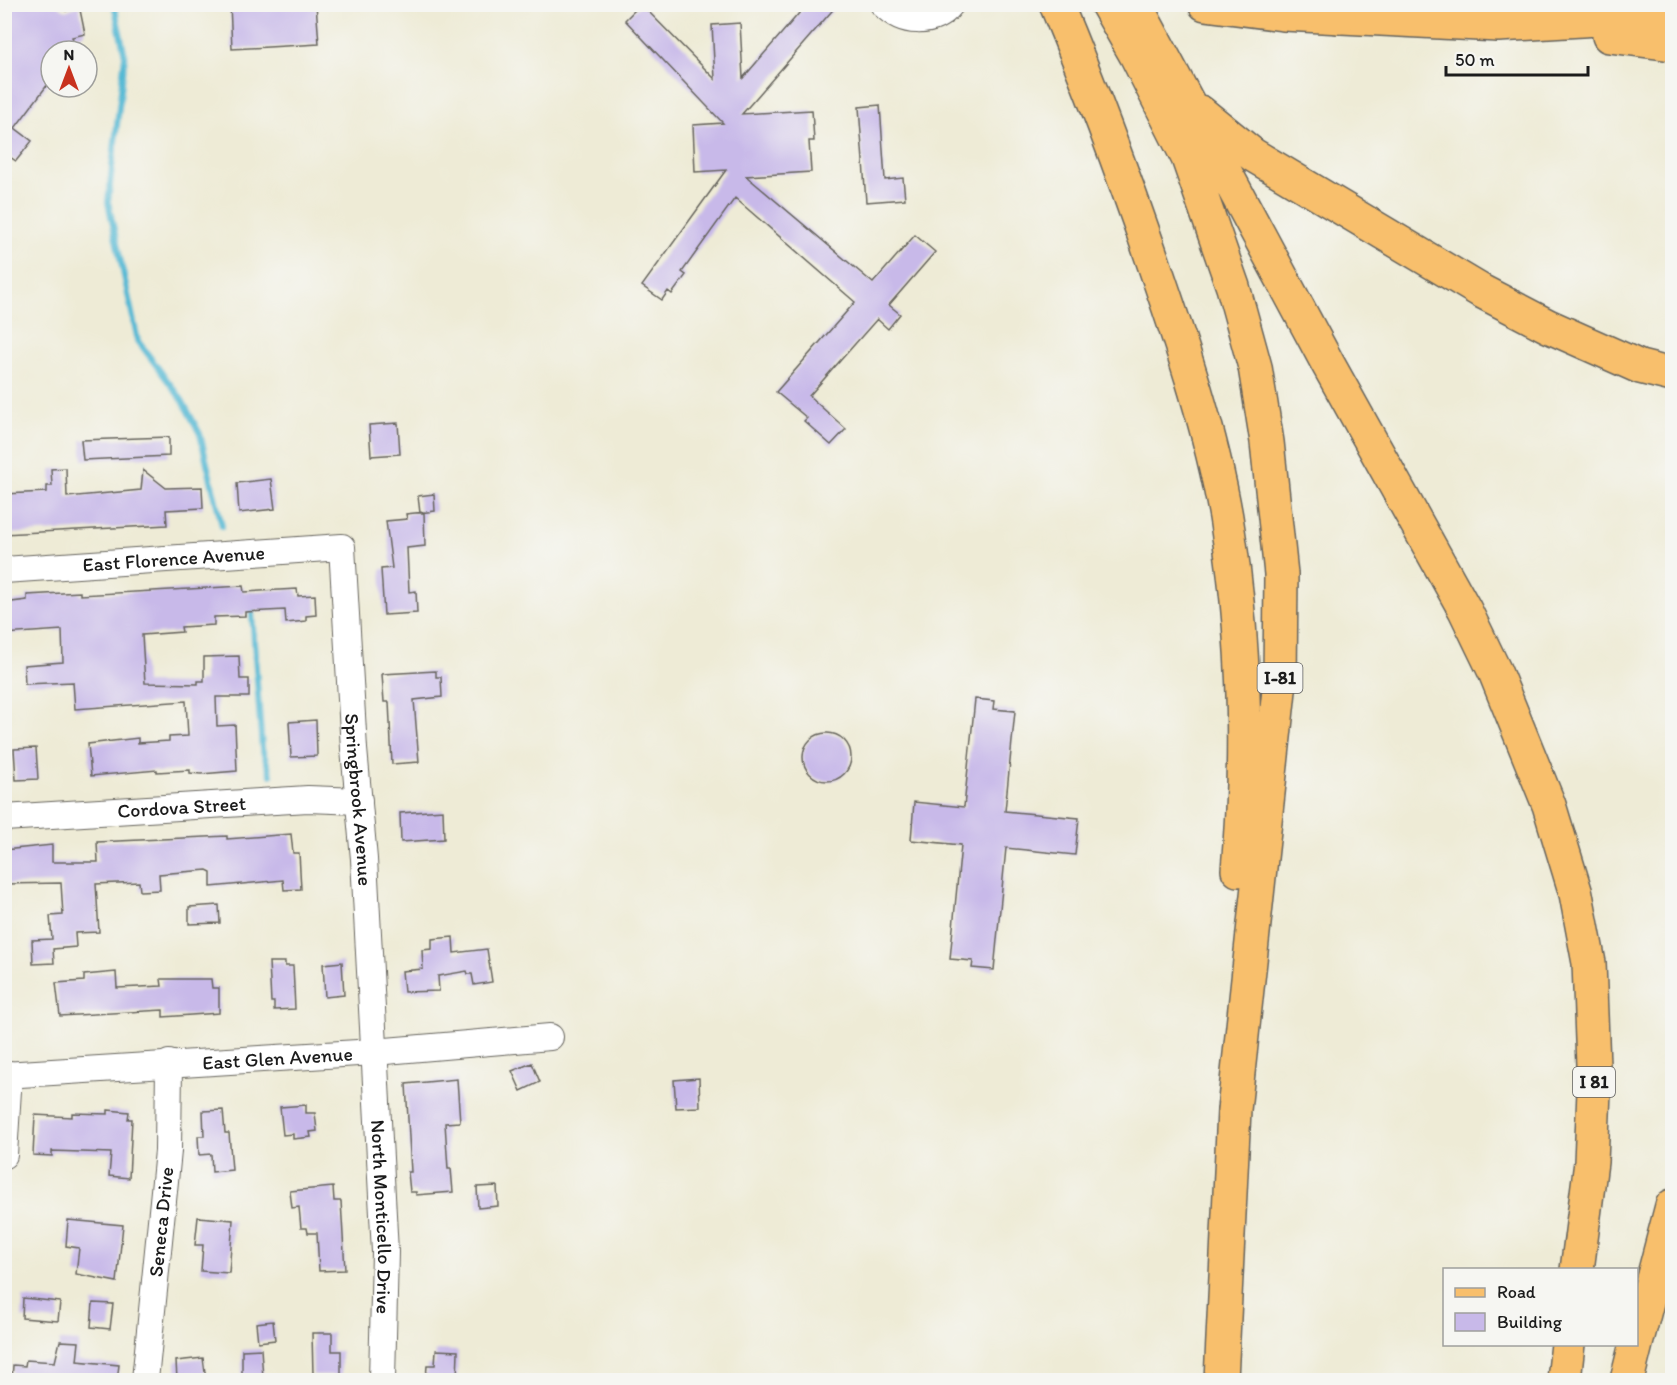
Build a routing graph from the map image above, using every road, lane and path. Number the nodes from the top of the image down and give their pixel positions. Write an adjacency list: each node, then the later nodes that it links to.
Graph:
1 (883, 4): 2 (street)
2 (951, 4)
3 (1056, 4): 32 (main road)
4 (1107, 4): 33 (main road, I-81)
5 (1135, 4): 14 (main road)
6 (1205, 4): 10 (main road)
7 (1296, 4): 10 (main road)
8 (1635, 4): 11 (main road)
9 (1672, 15): 11 (main road)
10 (1339, 17): 12 (main road)
11 (1599, 19): 12 (main road)
12 (1558, 23): 13 (main road)
13 (1672, 44)
14 (1181, 90): 15 (main road); 26 (main road, I 81)
15 (1672, 375)
16 (342, 547): 17 (street, East Florence Avenue); 18 (street, Springbrook Avenue)
17 (4, 570)
18 (359, 801): 19 (street, Cordova Street); 21 (street, Springbrook Avenue)
19 (4, 818)
20 (550, 1037): 21 (street, East Glen Avenue)
21 (374, 1052): 22 (street, East Glen Avenue); 31 (street, North Monticello Drive)
22 (169, 1063): 23 (street, East Glen Avenue); 30 (street, Seneca Drive)
23 (7, 1074): 24 (street)
24 (4, 1155)
25 (1672, 1206): 27 (main road)
26 (1577, 1268)
27 (1638, 1336)
28 (1568, 1346): 34 (main road)
29 (1636, 1346): 35 (main road)
30 (145, 1380)
31 (382, 1380)
32 (1210, 1380)
33 (1221, 1380)
34 (1564, 1380)
35 (1628, 1380)

